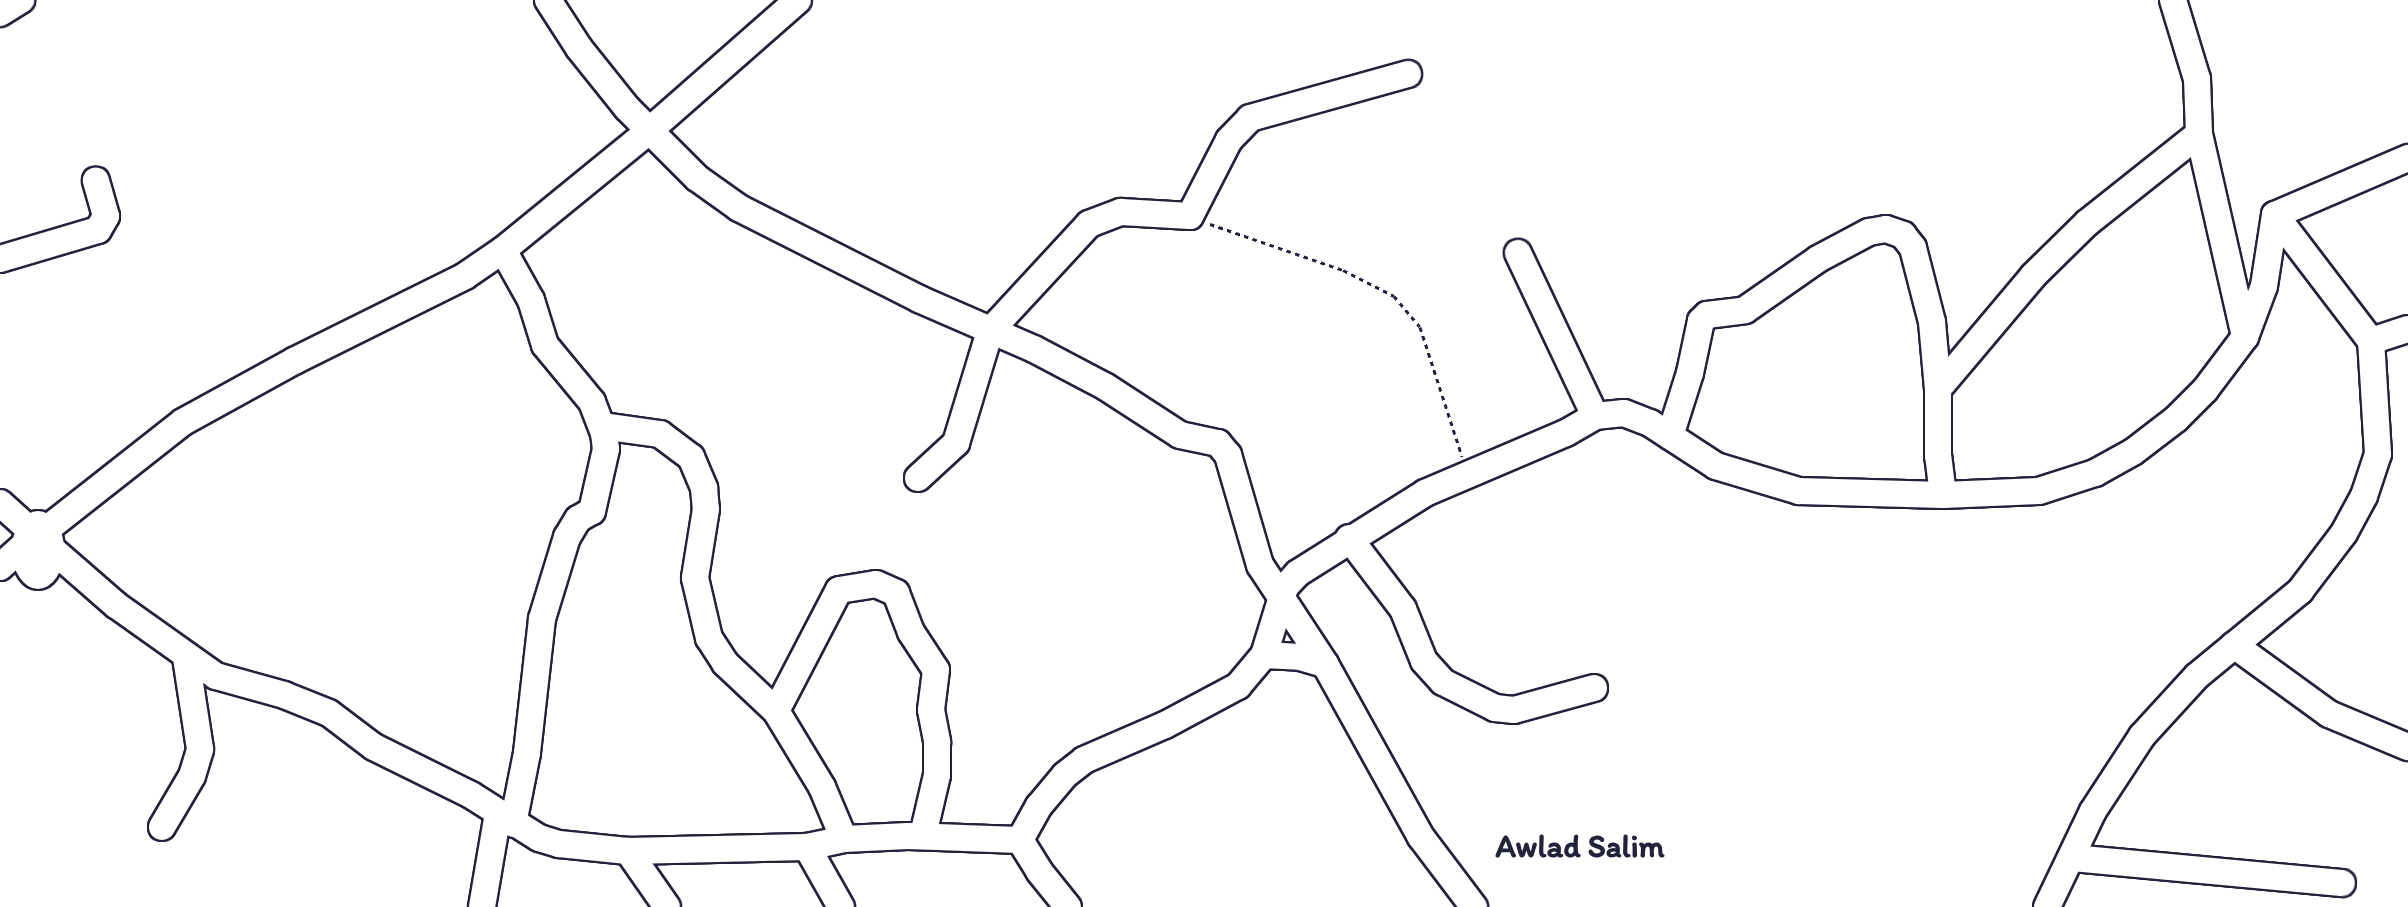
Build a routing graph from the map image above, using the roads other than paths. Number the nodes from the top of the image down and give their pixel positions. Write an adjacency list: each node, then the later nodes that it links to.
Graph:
1 (21, 0): 5 (street)
2 (548, 0): 7 (street)
3 (798, 0): 7 (street)
4 (2173, 0): 8 (street)
5 (0, 14)
6 (1408, 74): 16 (street)
7 (649, 131): 12 (street); 16 (street)
8 (2199, 134): 17 (street); 19 (street)
9 (2408, 158): 11 (street)
10 (96, 180): 14 (street)
11 (2275, 215): 17 (street); 18 (street)
12 (503, 250): 21 (street); 26 (street)
13 (1518, 253): 20 (street)
14 (0, 259)
15 (2408, 329): 18 (street)
16 (990, 330): 23 (street); 29 (street)
17 (2245, 337): 24 (street)
18 (2371, 341): 30 (street)
19 (1938, 389): 22 (street); 24 (street)
20 (1595, 416): 22 (street); 27 (street)
21 (602, 426): 35 (street); 37 (street)
22 (1670, 436): 24 (street)
23 (918, 478)
24 (1943, 495)
25 (0, 503): 26 (street)
26 (37, 536): 28 (street); 32 (street)
27 (1349, 538): 29 (street); 34 (street)
28 (0, 567)
29 (1282, 599): 31 (street); 33 (street)
30 (2234, 645): 36 (street); 44 (street)
31 (1264, 655): 33 (street); 41 (street)
32 (186, 657): 37 (street); 38 (street)
33 (1325, 664): 50 (street)
34 (1594, 688)
35 (776, 711): 39 (street); 40 (street)
36 (2408, 747)
37 (506, 818): 43 (street); 46 (street)
38 (162, 827)
39 (923, 835): 40 (street); 41 (street)
40 (844, 839): 42 (street)
41 (1020, 840): 49 (street)
42 (807, 847): 43 (street); 48 (street)
43 (628, 851): 47 (street)
44 (2072, 858): 45 (street); 51 (street)
45 (2342, 884)
46 (482, 907)
47 (666, 907)
48 (841, 907)
49 (1068, 907)
50 (1474, 907)
51 (2047, 907)

